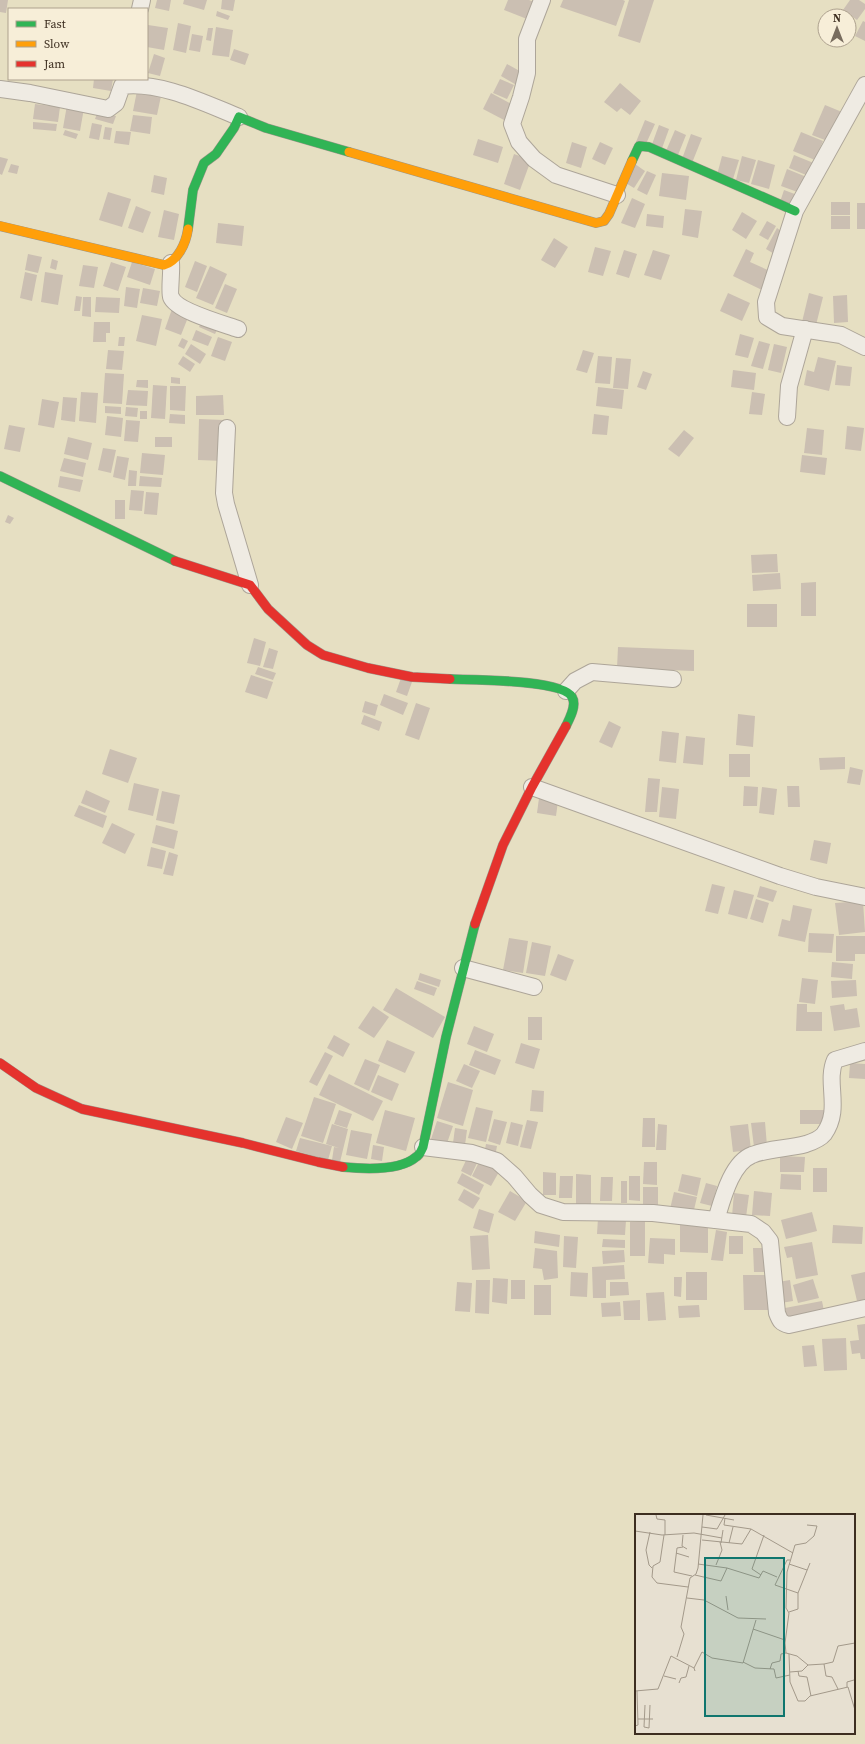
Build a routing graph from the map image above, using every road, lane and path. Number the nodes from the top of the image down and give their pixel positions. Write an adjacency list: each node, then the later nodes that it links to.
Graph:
1 (542, 0): 6 (street)
2 (122, 82): 4 (street); 5 (street)
3 (865, 85): 7 (street)
4 (0, 89)
5 (239, 117): 6 (street); 9 (street)
6 (617, 195): 7 (street)
7 (795, 211): 11 (street)
8 (0, 226): 9 (street)
9 (171, 263): 10 (street)
10 (238, 329)
11 (805, 329): 12 (street); 13 (street)
12 (865, 348)
13 (787, 416)
14 (227, 428): 16 (street)
15 (0, 476): 16 (street)
16 (250, 585): 18 (street)
17 (672, 679): 18 (street)
18 (566, 691): 19 (street)
19 (532, 787): 20 (street); 21 (street)
20 (865, 897)
21 (463, 968): 22 (street); 25 (street)
22 (534, 987)
23 (865, 1051): 26 (street)
24 (0, 1063): 25 (street)
25 (423, 1147): 26 (street)
26 (716, 1220): 27 (street)
27 (865, 1308)

